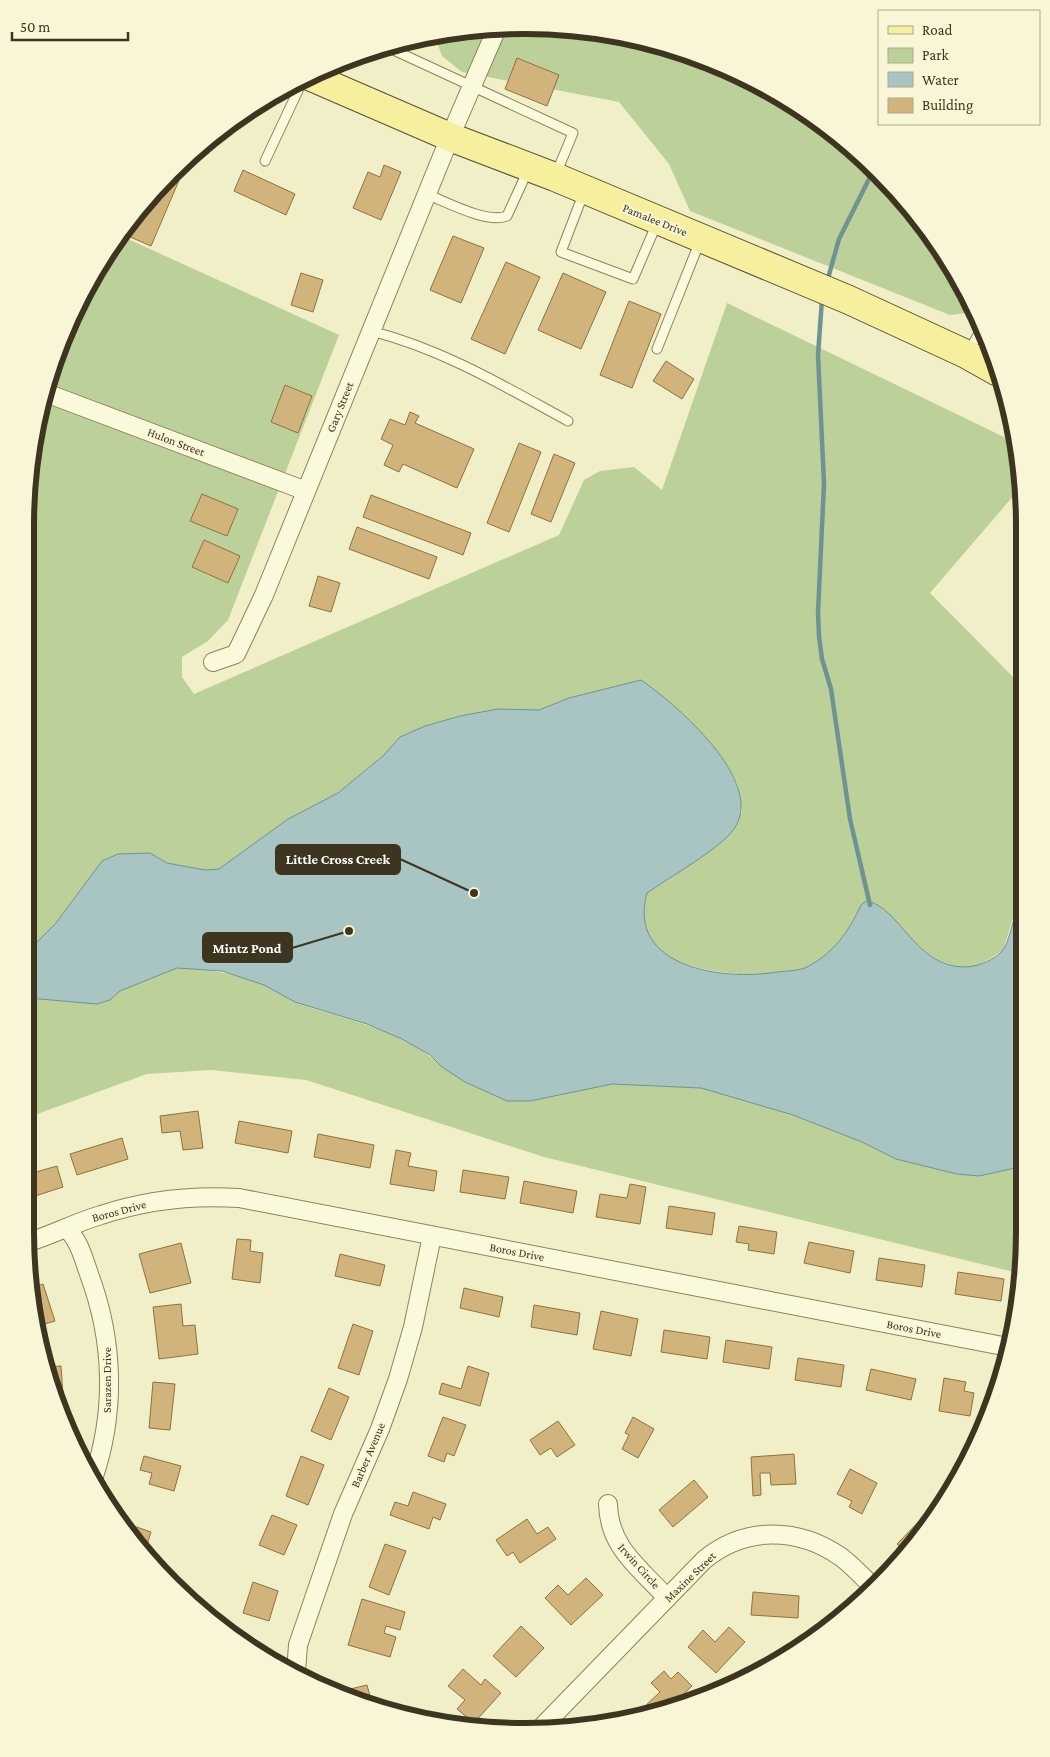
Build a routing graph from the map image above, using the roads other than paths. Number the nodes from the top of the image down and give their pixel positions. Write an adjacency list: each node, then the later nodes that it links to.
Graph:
1 (494, 35): 5 (street, Gary Street)
2 (395, 51): 5 (lane)
3 (320, 79): 6 (main road, Pamalee Drive)
4 (310, 83): 7 (lane)
5 (472, 86): 6 (street, Gary Street); 9 (lane)
6 (450, 137): 8 (main road, Pamalee Drive); 11 (street, Gary Street)
7 (265, 161)
8 (529, 168): 9 (main road, Pamalee Drive); 11 (lane)
9 (555, 177): 10 (main road, Pamalee Drive)
10 (585, 190): 12 (main road, Pamalee Drive); 12 (lane)
11 (426, 194): 14 (street, Gary Street)
12 (658, 220): 13 (main road, Pamalee Drive)
13 (701, 238): 16 (lane); 17 (main road, Pamalee Drive)
14 (371, 330): 20 (lane); 21 (street, Gary Street)
15 (978, 335): 17 (lane)
16 (657, 349)
17 (966, 354): 18 (main road, Pamalee Drive)
18 (990, 368)
19 (51, 395): 21 (street, Hulon Street)
20 (568, 422)
21 (306, 491): 22 (street, Gary Street)
22 (213, 662)
23 (66, 1228): 24 (street, Boros Drive); 25 (street, Boros Drive); 27 (street, Sarazen Drive)
24 (432, 1236): 26 (street, Boros Drive); 31 (street, Barber Avenue)
25 (34, 1240)
26 (1003, 1346)
27 (95, 1470)
28 (608, 1504): 30 (street, Irwin Circle)
29 (868, 1583): 30 (street, Maxine Street)
30 (667, 1598): 32 (street, Maxine Street)
31 (296, 1667)
32 (546, 1722)

